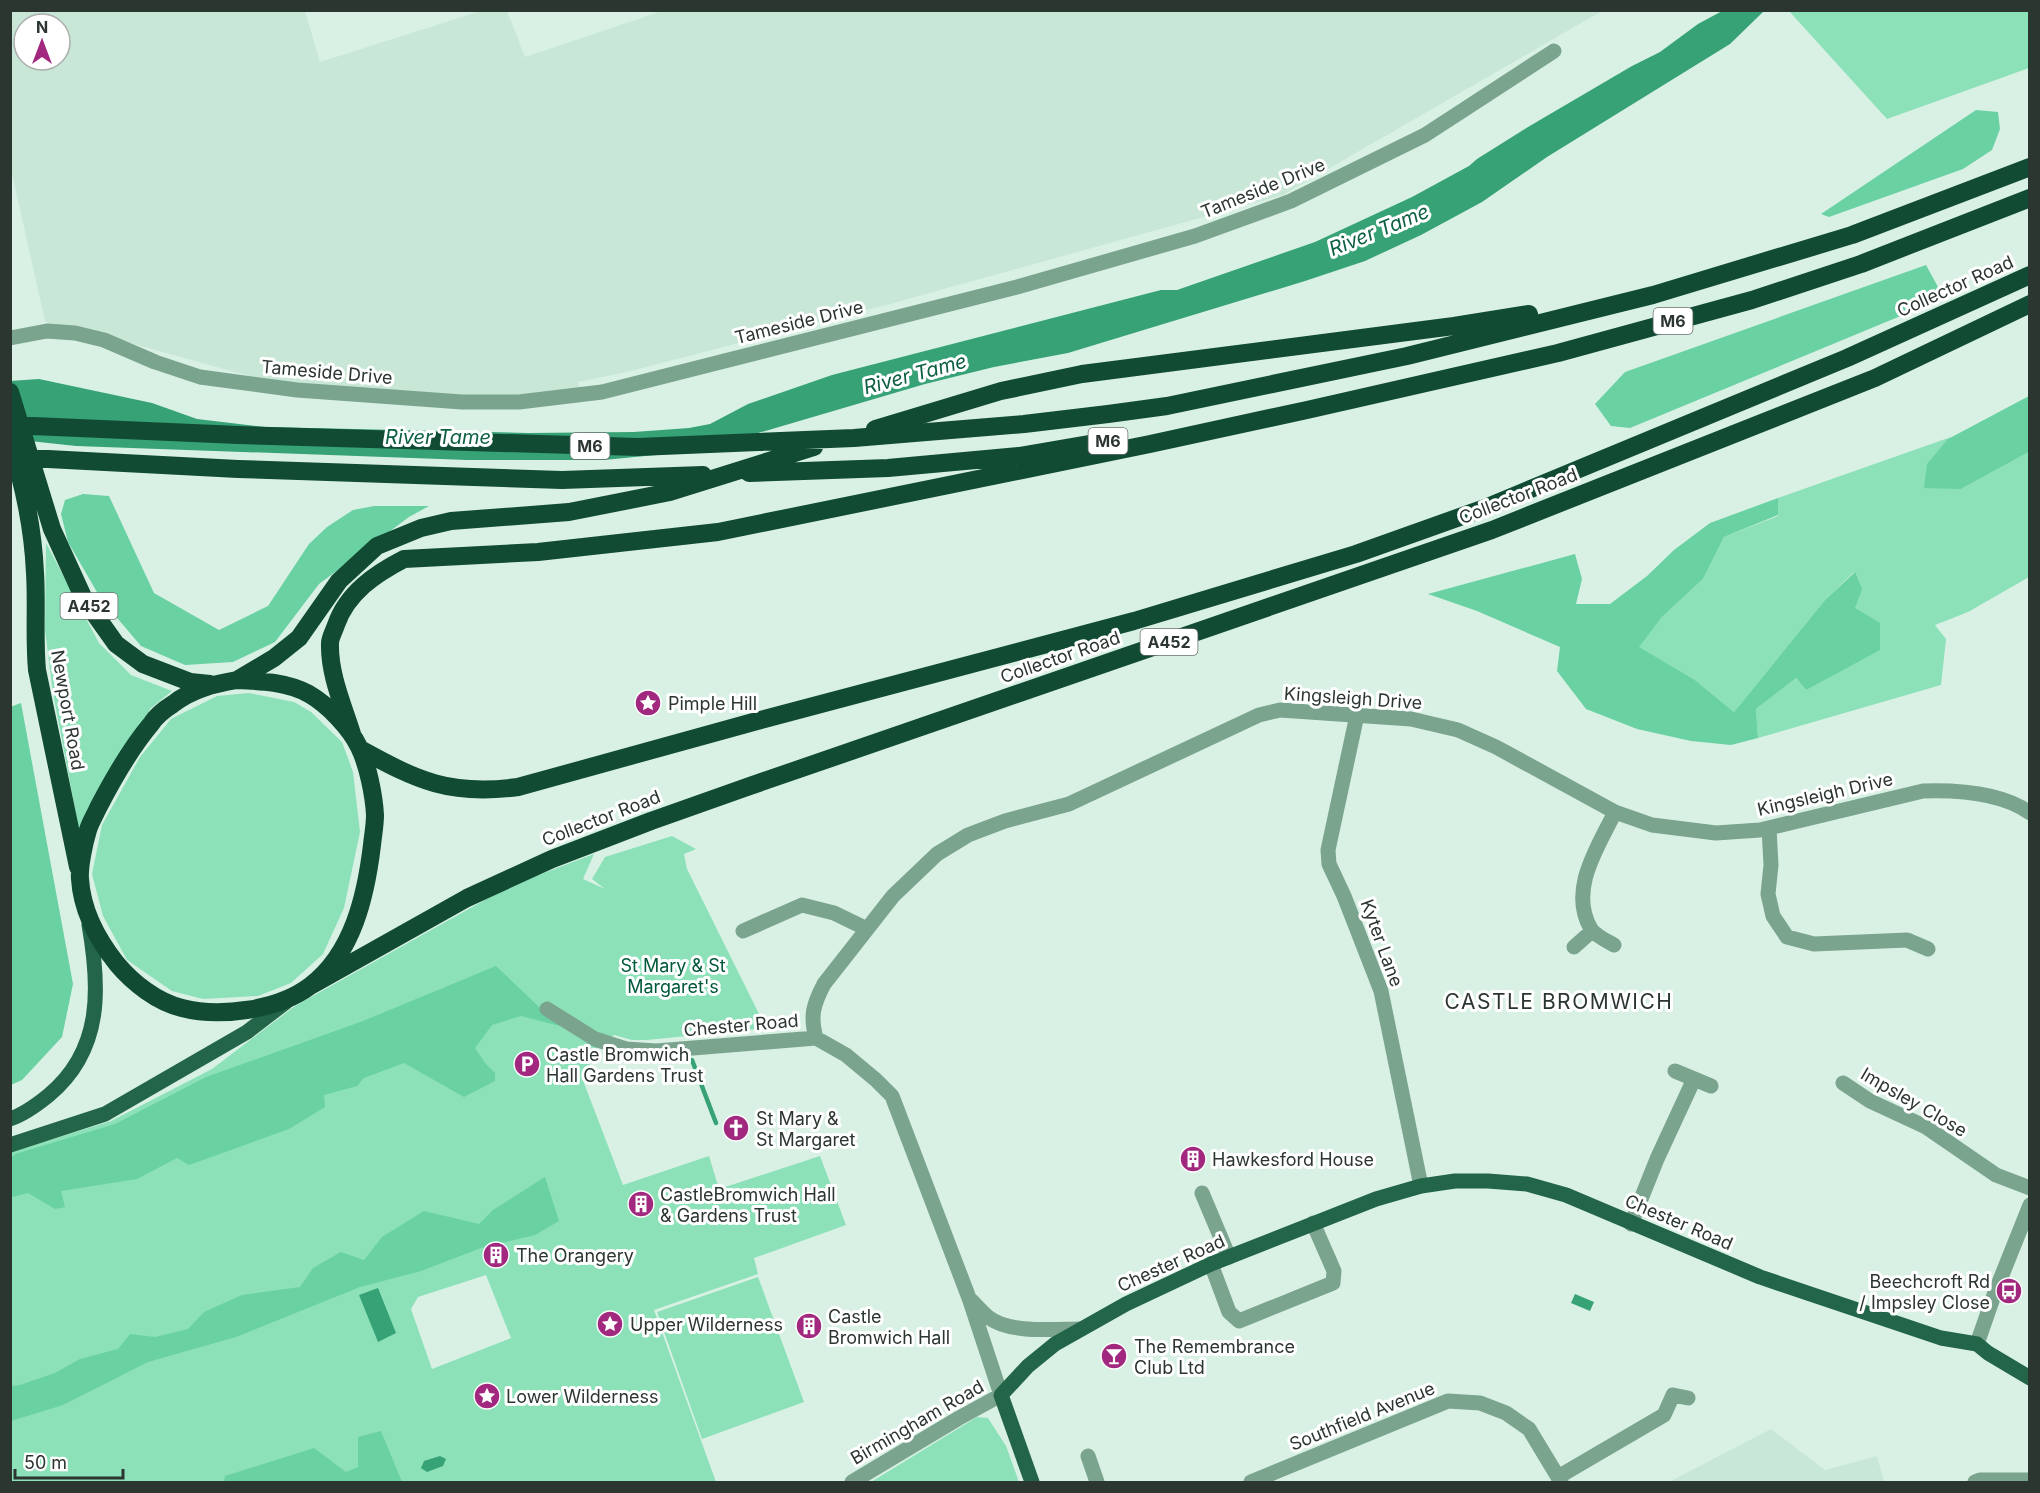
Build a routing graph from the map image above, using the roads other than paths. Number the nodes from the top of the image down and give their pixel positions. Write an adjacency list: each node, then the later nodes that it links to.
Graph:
1 (1554, 51): 7 (street, Tameside Drive)
2 (2030, 167): 5 (highway, M6)
3 (2030, 198): 9 (highway, M6)
4 (2030, 275): 16 (highway, Collector Road / A452)
5 (1653, 295): 10 (highway, M6); 13 (highway)
6 (2030, 304): 28 (highway, Collector Road / A452)
7 (10, 338)
8 (10, 392): 12 (highway, Newport Road / A452)
9 (1307, 410): 12 (highway, M6); 16 (highway)
10 (10, 425)
11 (10, 442): 12 (highway, Newport Road / A452)
12 (21, 464): 14 (highway, Newport Road / A452); 20 (highway, Newport Road / A452)
13 (237, 680): 14 (highway); 16 (highway)
14 (212, 684): 20 (highway)
15 (1357, 715): 17 (street, Kingsleigh Drive); 22 (street, Kingsleigh Drive); 38 (street, Kyter Lane)
16 (356, 742): 28 (highway)
17 (1615, 812): 19 (street, Kingsleigh Drive); 24 (street)
18 (2030, 813): 19 (street, Kingsleigh Drive)
19 (1769, 828): 27 (street)
20 (80, 878): 21 (highway, Newport Road)
21 (88, 919): 29 (highway); 36 (main road)
22 (867, 929): 23 (street); 31 (street, Kingsleigh Drive)
23 (743, 931)
24 (1592, 931): 25 (street); 26 (street)
25 (1614, 945)
26 (1574, 947)
27 (1929, 949)
28 (312, 985): 29 (highway)
29 (296, 995): 37 (main road)
30 (547, 1010): 31 (street, Chester Road)
31 (816, 1038): 46 (street, Chester Road)
32 (1675, 1071): 33 (street)
33 (1694, 1079): 35 (street); 43 (street)
34 (1843, 1083): 39 (street, Impsley Close)
35 (1711, 1086)
36 (10, 1119)
37 (10, 1145)
38 (1421, 1186): 42 (main road, Chester Road); 43 (main road, Chester Road)
39 (2030, 1188)
40 (1202, 1193): 44 (street)
41 (2030, 1205): 48 (street)
42 (1313, 1223): 44 (main road, Chester Road); 45 (street)
43 (1631, 1224): 48 (main road, Chester Road)
44 (1229, 1257): 45 (main road, Chester Road)
45 (1211, 1264): 47 (main road, Chester Road)
46 (969, 1298): 47 (street); 50 (street, Chester Road)
47 (1080, 1329): 50 (main road, Chester Road)
48 (1977, 1344): 49 (main road, Chester Road)
49 (2030, 1378)
50 (1001, 1395): 56 (street, Birmingham Road); 57 (main road)
51 (1688, 1398): 54 (street)
52 (1088, 1456): 58 (street)
53 (1282, 1476): 54 (street, Southfield Avenue); 59 (street, Southfield Avenue)
54 (1559, 1480)
55 (2030, 1480): 60 (street)
56 (852, 1482)
57 (1032, 1482)
58 (1097, 1482)
59 (1251, 1482)
60 (1974, 1482)

